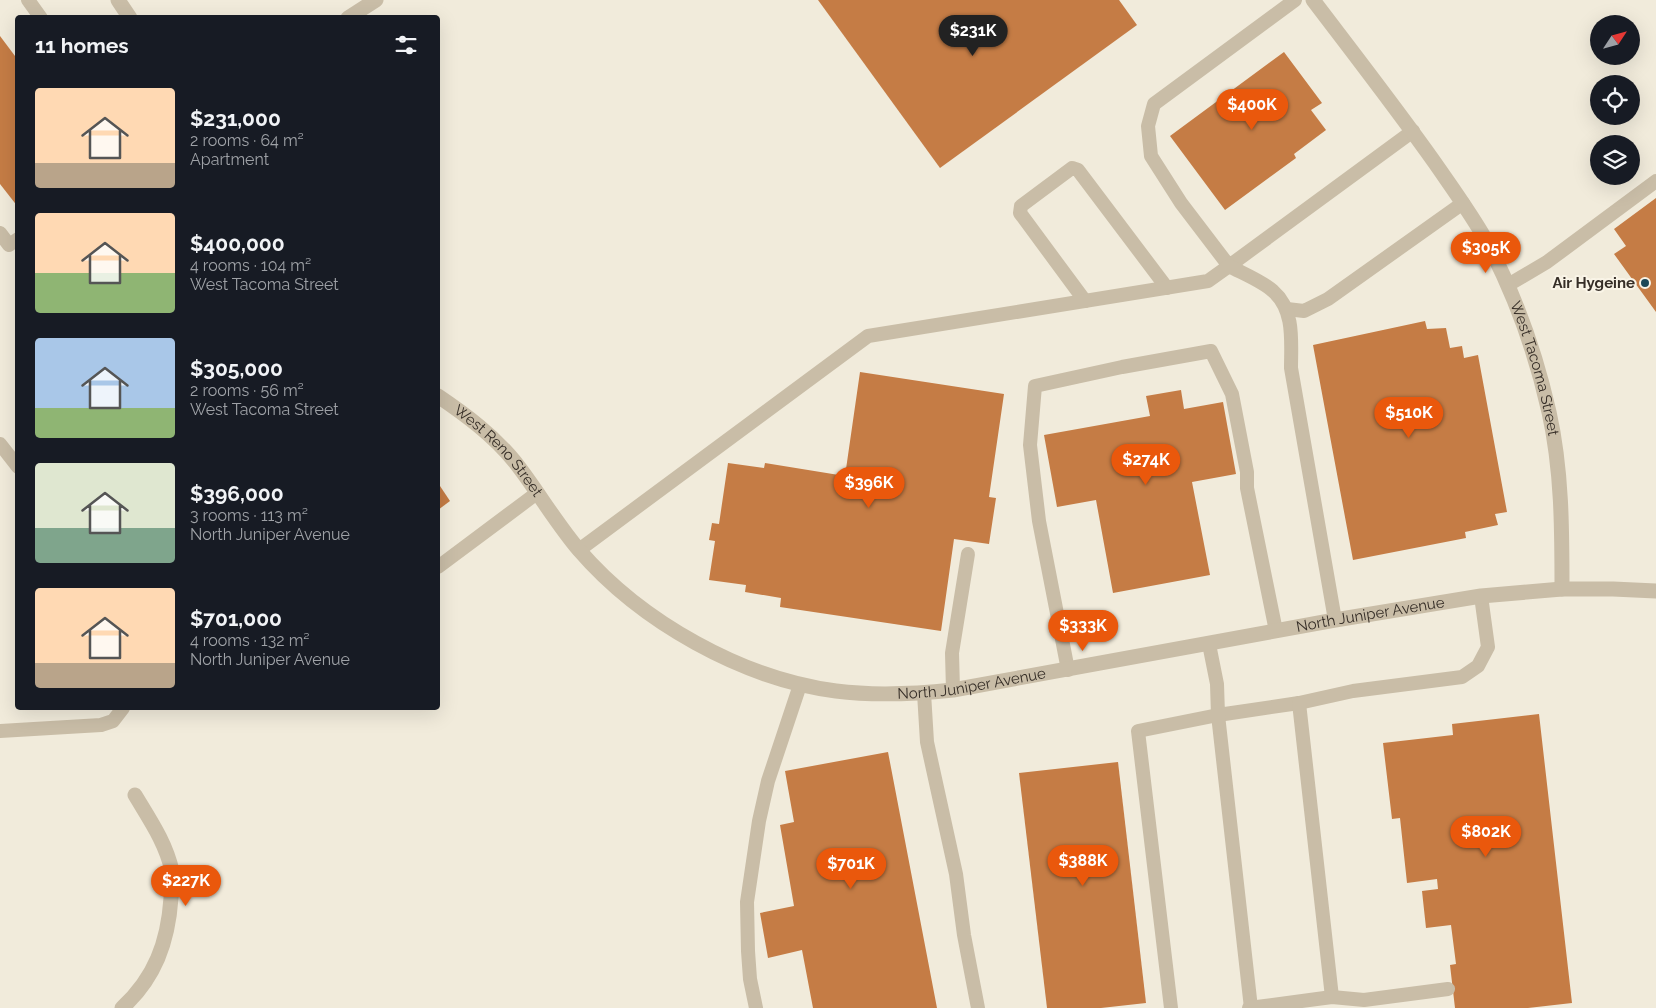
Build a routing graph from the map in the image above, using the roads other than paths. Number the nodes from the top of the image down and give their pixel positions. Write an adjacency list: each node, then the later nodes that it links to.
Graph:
1 (28, 0): 6 (lane)
2 (118, 0): 7 (street)
3 (376, 0): 8 (street)
4 (1295, 0): 14 (lane)
5 (1313, 0): 9 (street, West Tacoma Street)
6 (39, 15)
7 (128, 15)
8 (353, 15)
9 (1412, 131): 11 (street, West Tacoma Street); 14 (lane)
10 (1656, 181): 15 (lane)
11 (1463, 203): 15 (street, West Tacoma Street); 18 (lane)
12 (0, 233): 13 (lane)
13 (15, 241)
14 (1229, 266): 16 (lane); 18 (lane)
15 (1508, 285): 27 (street, West Tacoma Street)
16 (1167, 288): 17 (lane); 17 (lane)
17 (1085, 301): 24 (lane)
18 (1287, 309): 30 (lane)
19 (440, 397): 22 (street, West Reno Street)
20 (0, 444): 21 (lane)
21 (15, 463)
22 (537, 493): 23 (street, West Reno Street); 26 (lane)
23 (552, 514): 24 (street, North Juniper Avenue)
24 (579, 550): 34 (street, North Juniper Avenue)
25 (968, 554): 35 (lane)
26 (440, 566)
27 (1562, 589): 28 (street, North Juniper Avenue); 29 (street, North Juniper Avenue)
28 (1656, 591)
29 (1481, 596): 30 (street, North Juniper Avenue); 37 (lane)
30 (1335, 620): 31 (street, North Juniper Avenue)
31 (1276, 631): 32 (street, North Juniper Avenue); 33 (lane)
32 (1209, 644): 33 (street, North Juniper Avenue); 39 (lane)
33 (1068, 670): 35 (street, North Juniper Avenue)
34 (800, 685): 36 (street, North Juniper Avenue); 45 (lane)
35 (953, 690): 36 (street, North Juniper Avenue)
36 (924, 693): 46 (lane)
37 (1299, 703): 39 (lane); 43 (lane)
38 (122, 710): 40 (lane)
39 (1218, 715): 47 (lane); 48 (lane)
40 (0, 731)
41 (135, 795): 44 (street)
42 (1448, 989): 43 (lane)
43 (1332, 997): 48 (lane)
44 (122, 1008)
45 (756, 1008)
46 (978, 1008)
47 (1171, 1008)
48 (1250, 1008)

